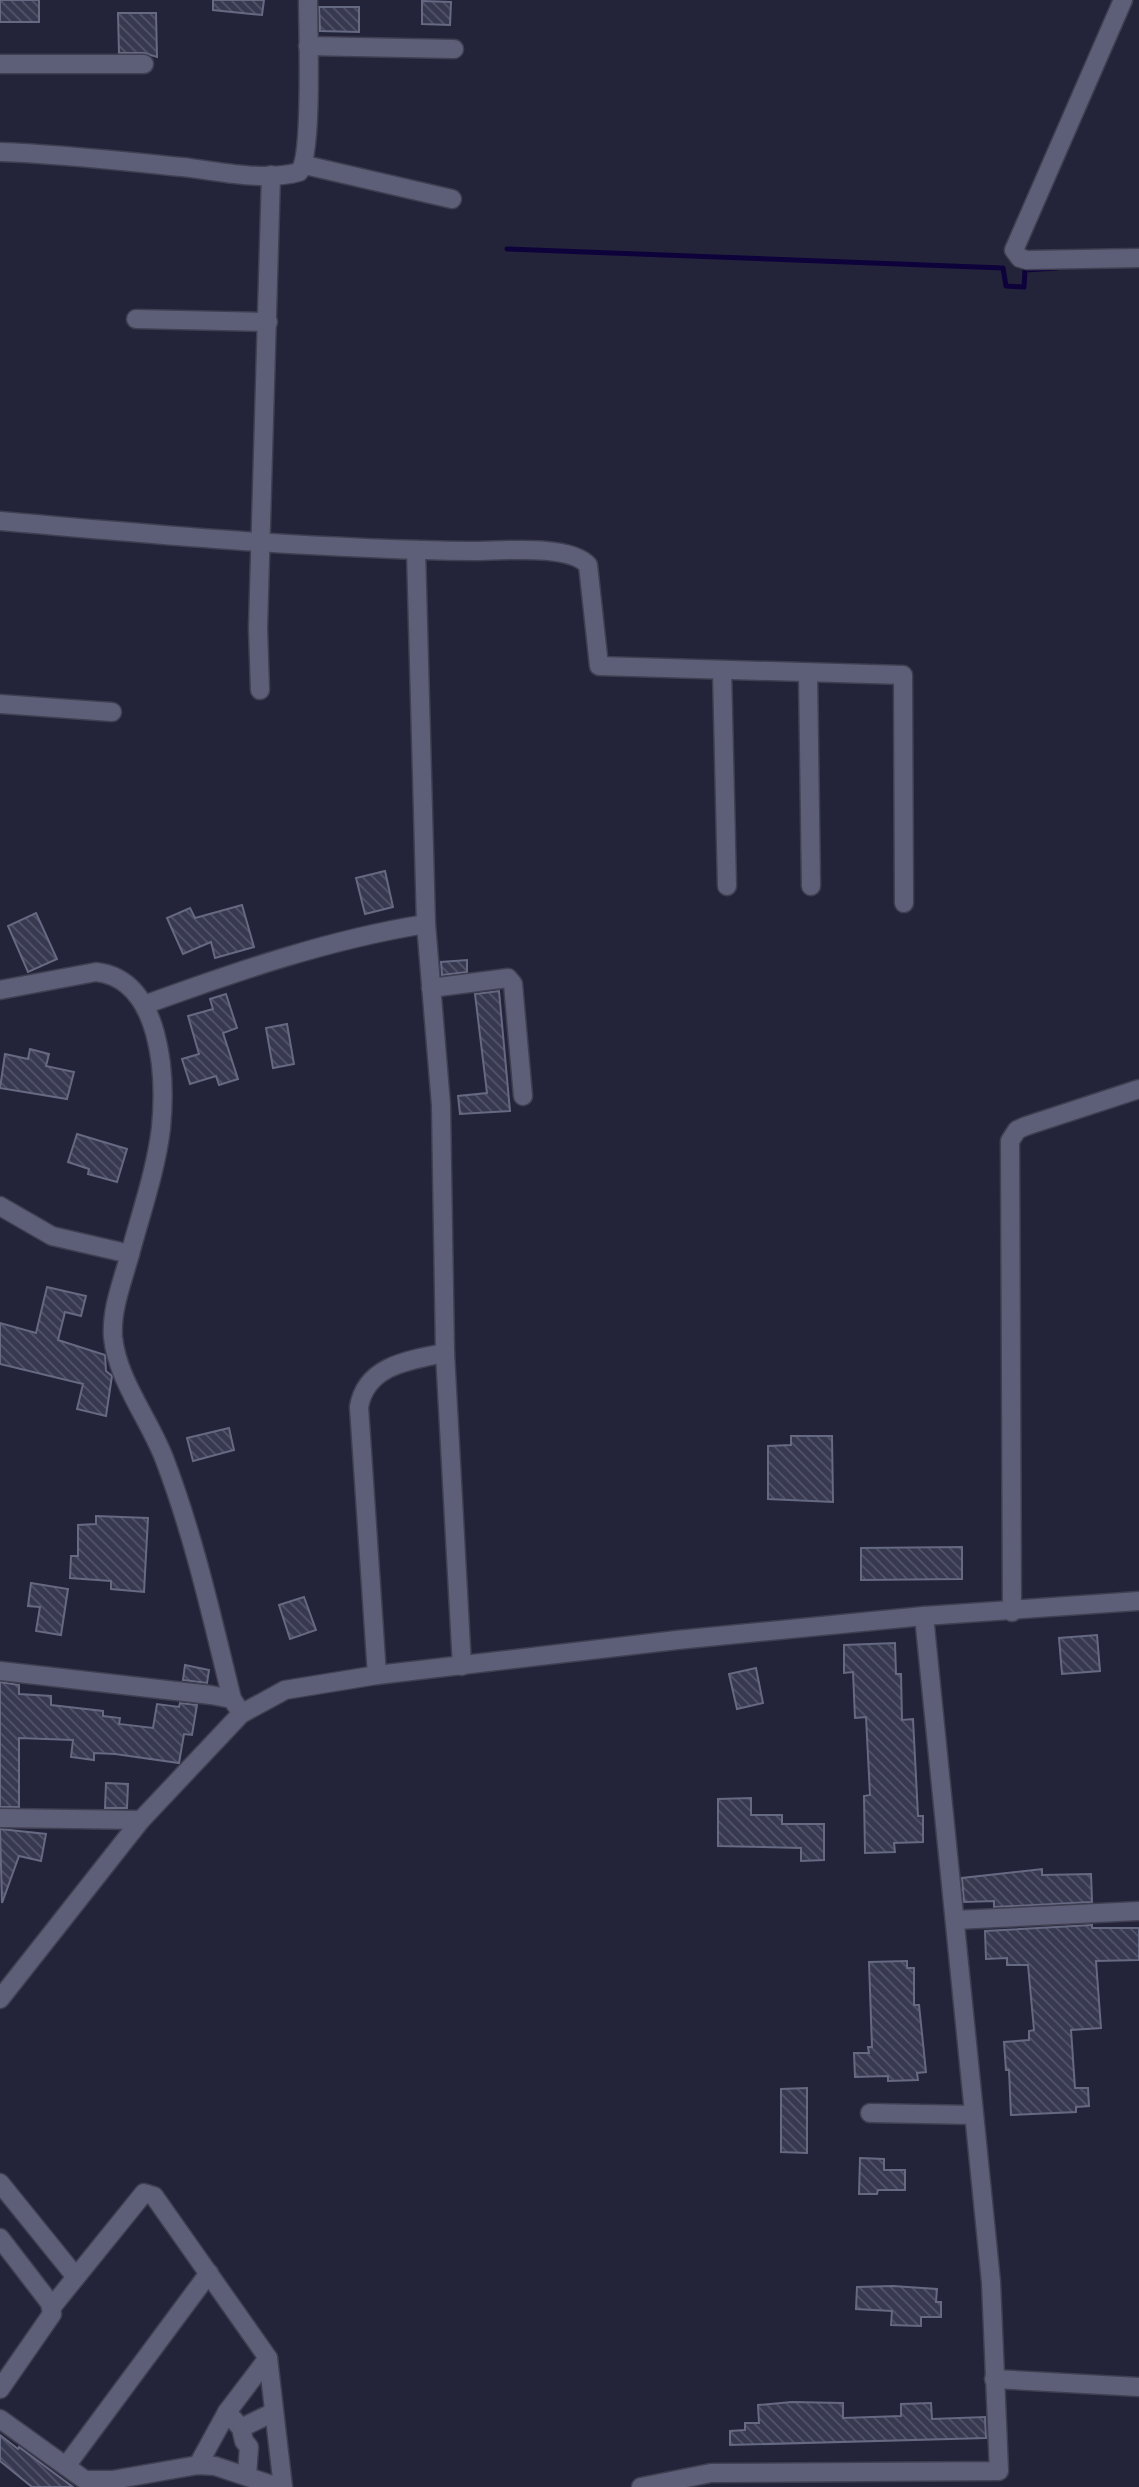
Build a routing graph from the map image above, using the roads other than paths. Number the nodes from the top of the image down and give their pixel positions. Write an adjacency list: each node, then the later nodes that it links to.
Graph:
1 (308, 0): 3 (street)
2 (1123, 0): 11 (street)
3 (309, 46): 4 (street); 8 (street)
4 (454, 48)
5 (0, 64): 6 (street)
6 (144, 64)
7 (0, 152): 9 (street)
8 (305, 165): 9 (street); 10 (street)
9 (271, 175): 13 (street)
10 (452, 199)
11 (1139, 258)
12 (136, 320): 13 (street)
13 (268, 322): 15 (street)
14 (0, 521): 15 (street)
15 (262, 541): 16 (street); 19 (street)
16 (416, 550): 17 (street); 25 (street)
17 (722, 670): 18 (street); 22 (street)
18 (808, 673): 23 (street); 24 (street)
19 (260, 691)
20 (0, 704): 21 (street)
21 (112, 712)
22 (727, 887)
23 (811, 887)
24 (904, 903)
25 (426, 924): 26 (street); 28 (street)
26 (431, 988): 30 (street); 33 (street)
27 (0, 990): 28 (street)
28 (144, 1005): 32 (street)
29 (1139, 1090): 35 (street)
30 (523, 1096)
31 (0, 1206): 32 (street)
32 (130, 1254): 40 (street)
33 (445, 1353): 37 (street); 39 (street)
34 (1139, 1601): 35 (street)
35 (1012, 1612): 36 (street)
36 (924, 1616): 37 (street); 44 (street)
37 (462, 1666): 39 (street)
38 (0, 1671): 40 (street)
39 (377, 1675): 40 (street)
40 (237, 1706): 42 (street)
41 (0, 1818): 42 (street)
42 (141, 1820): 45 (street)
43 (1139, 1911): 44 (street)
44 (954, 1920): 47 (street)
45 (0, 1999)
46 (870, 2113): 47 (street)
47 (974, 2115): 54 (street)
48 (0, 2183): 51 (street)
49 (0, 2238): 52 (street)
50 (209, 2273): 51 (street); 53 (street); 64 (street)
51 (76, 2277): 52 (street)
52 (51, 2308): 56 (street)
53 (268, 2358): 57 (street); 58 (street)
54 (994, 2379): 55 (street); 66 (street)
55 (1139, 2387)
56 (0, 2389)
57 (227, 2412): 60 (street); 63 (street)
58 (274, 2412): 60 (street); 61 (street)
59 (0, 2420): 64 (street)
60 (241, 2428): 62 (street)
61 (277, 2434): 62 (street); 68 (street)
62 (249, 2447): 65 (street)
63 (198, 2465): 64 (street); 65 (street)
64 (66, 2466)
65 (247, 2475): 67 (street)
66 (1003, 2479): 69 (street)
67 (278, 2487)
68 (283, 2487)
69 (641, 2487)

